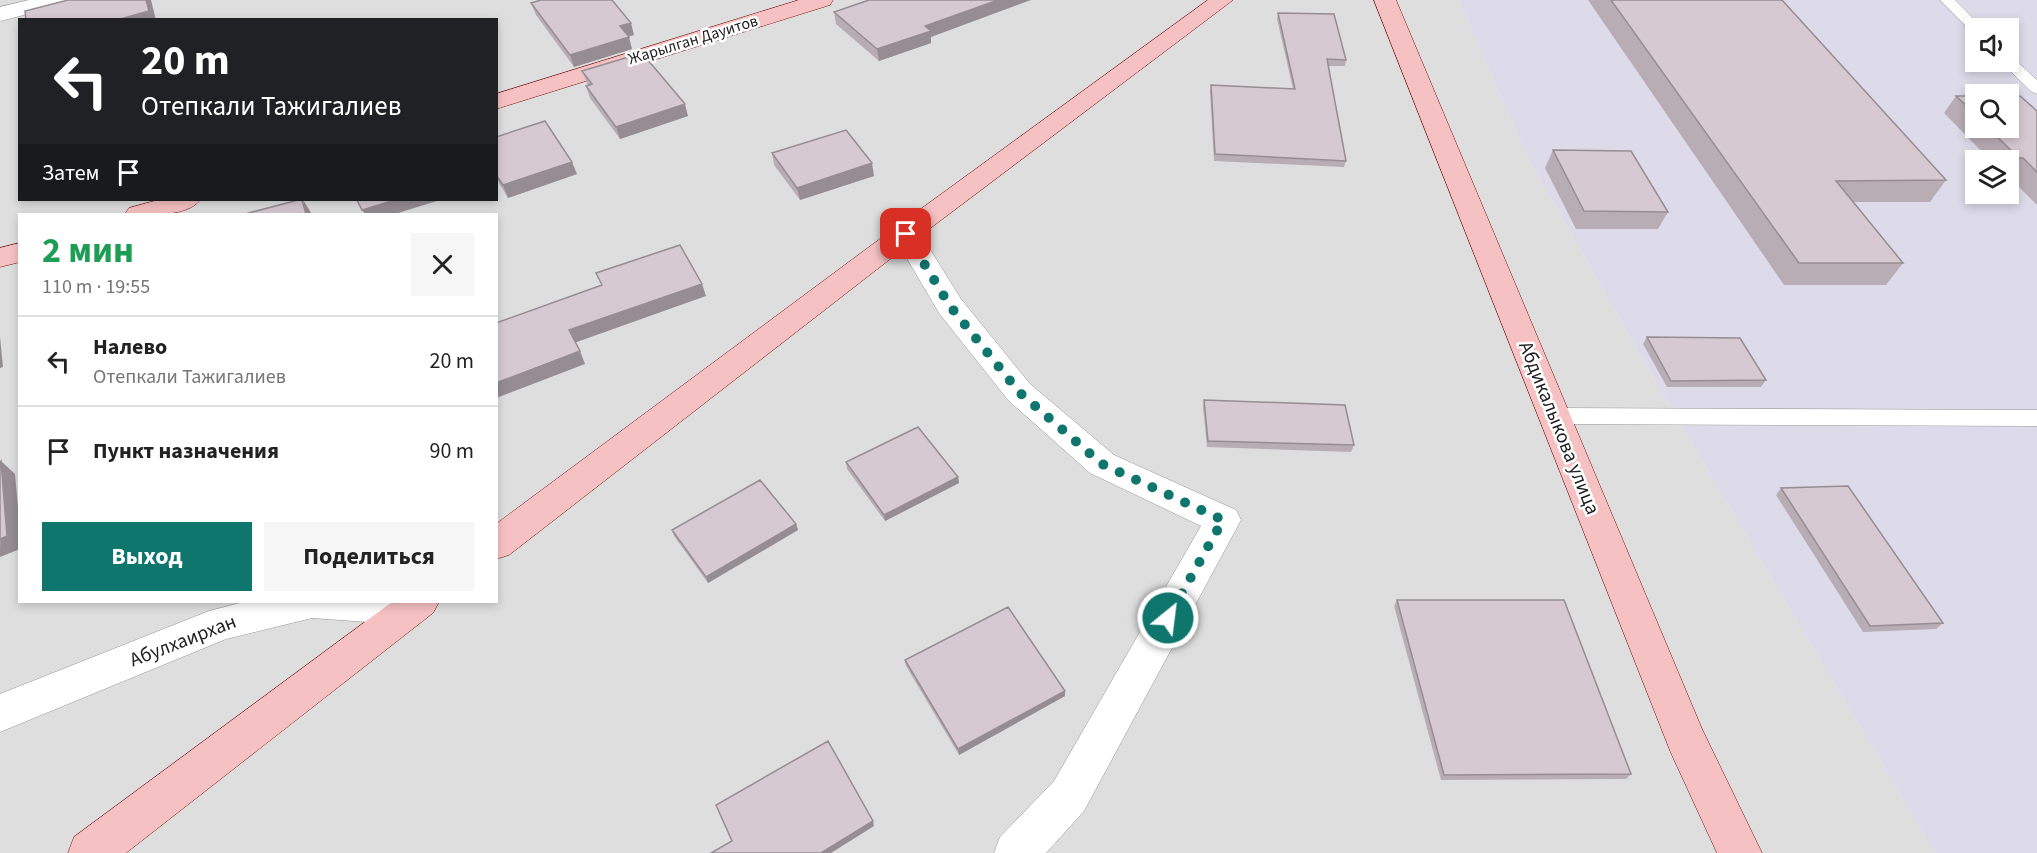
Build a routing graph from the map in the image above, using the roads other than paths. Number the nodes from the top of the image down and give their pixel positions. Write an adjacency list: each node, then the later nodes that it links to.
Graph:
1 (56, 0): 6 (street)
2 (822, 0): 10 (street, Жарылган Дауитов)
3 (1222, 0): 13 (street)
4 (1385, 0): 16 (street, Абдикалыкова улица)
5 (1947, 0): 7 (lane)
6 (0, 14)
7 (1966, 18)
8 (2019, 72): 9 (lane)
9 (2037, 89)
10 (498, 101)
11 (183, 201): 12 (street)
12 (142, 213)
13 (906, 234): 18 (street); 24 (street)
14 (18, 253): 15 (street)
15 (0, 258)
16 (1554, 416): 17 (lane); 25 (street, Абдикалыкова улица)
17 (2037, 417)
18 (498, 542)
19 (308, 603): 22 (street, Абулхаирхан)
20 (346, 603): 21 (street, Абулхаирхан)
21 (415, 605): 23 (street)
22 (0, 713)
23 (90, 853)
24 (1016, 853)
25 (1740, 853)

